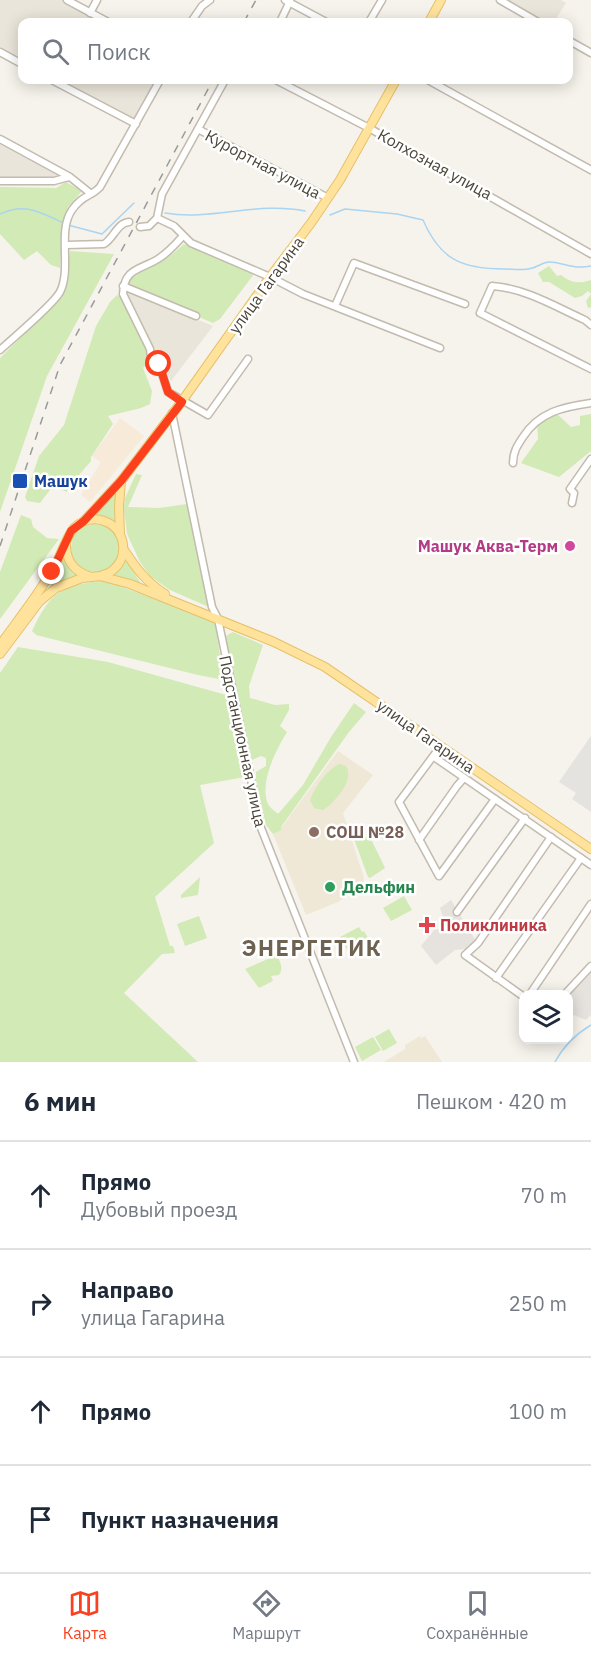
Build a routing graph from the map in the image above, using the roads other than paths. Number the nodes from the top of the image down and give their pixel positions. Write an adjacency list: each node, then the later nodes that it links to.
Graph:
1 (67, 0): 8 (street)
2 (97, 0): 8 (street)
3 (210, 0): 10 (street)
4 (382, 0): 13 (street)
5 (441, 0): 14 (main road)
6 (500, 0): 15 (street)
7 (288, 1): 11 (street); 12 (street)
8 (90, 13): 9 (street)
9 (100, 18)
10 (194, 18)
11 (282, 18)
12 (319, 18)
13 (371, 18)
14 (431, 18)
15 (531, 18)
16 (573, 43): 18 (street)
17 (0, 52): 19 (street)
18 (591, 53)
19 (18, 62)
20 (60, 84): 26 (street)
21 (158, 84): 26 (street)
22 (223, 84): 28 (street)
23 (284, 84): 27 (street, Колхозная улица)
24 (394, 84): 27 (main road, улица Гагарина)
25 (435, 84): 30 (street)
26 (136, 124): 33 (street)
27 (369, 128): 34 (main road, улица Гагарина); 40 (street, Колхозная улица)
28 (198, 129): 34 (street, Курортная улица); 35 (street)
29 (0, 140): 31 (street)
30 (591, 170)
31 (70, 177): 32 (street); 33 (street)
32 (0, 181)
33 (90, 193): 39 (street)
34 (328, 198): 41 (main road, улица Гагарина)
35 (158, 218): 37 (street); 38 (street)
36 (129, 222): 39 (street)
37 (140, 227)
38 (183, 236): 41 (street); 42 (street)
39 (66, 245): 48 (street)
40 (590, 251)
41 (270, 277): 44 (street); 51 (main road, улица Гагарина)
42 (123, 286): 45 (street); 51 (street)
43 (465, 304): 44 (street)
44 (335, 306): 47 (street)
45 (196, 316)
46 (591, 325): 50 (street)
47 (440, 348)
48 (0, 350)
49 (248, 359): 51 (street)
50 (591, 369)
51 (182, 402): 53 (main road, улица Гагарина)
52 (591, 403): 55 (street)
53 (172, 413): 56 (main road, улица Гагарина); 64 (street, Подстанционная улица)
54 (591, 459): 57 (street)
55 (513, 463)
56 (121, 481): 58 (main road, улица Гагарина); 59 (main road)
57 (572, 503)
58 (84, 521): 59 (main road); 60 (main road)
59 (121, 535): 61 (main road)
60 (66, 544): 62 (main road); 65 (main road)
61 (124, 550): 62 (main road); 63 (main road)
62 (97, 576): 63 (main road); 66 (main road)
63 (188, 606): 64 (main road, улица Гагарина)
64 (218, 619): 67 (main road, улица Гагарина); 84 (street, Подстанционная улица)
65 (0, 645)
66 (0, 654)
67 (440, 747): 68 (street); 74 (main road, улица Гагарина)
68 (434, 757): 69 (street); 73 (street)
69 (464, 778): 70 (street); 73 (street)
70 (495, 799): 71 (street); 73 (street)
71 (525, 818): 72 (street); 78 (street)
72 (551, 837): 75 (street); 80 (street)
73 (419, 840)
74 (591, 849)
75 (581, 858): 76 (street); 80 (street)
76 (591, 865)
77 (591, 904): 81 (street)
78 (458, 912)
79 (591, 966): 82 (street)
80 (496, 978): 83 (street)
81 (533, 990)
82 (569, 990)
83 (519, 994)
84 (354, 1062)

